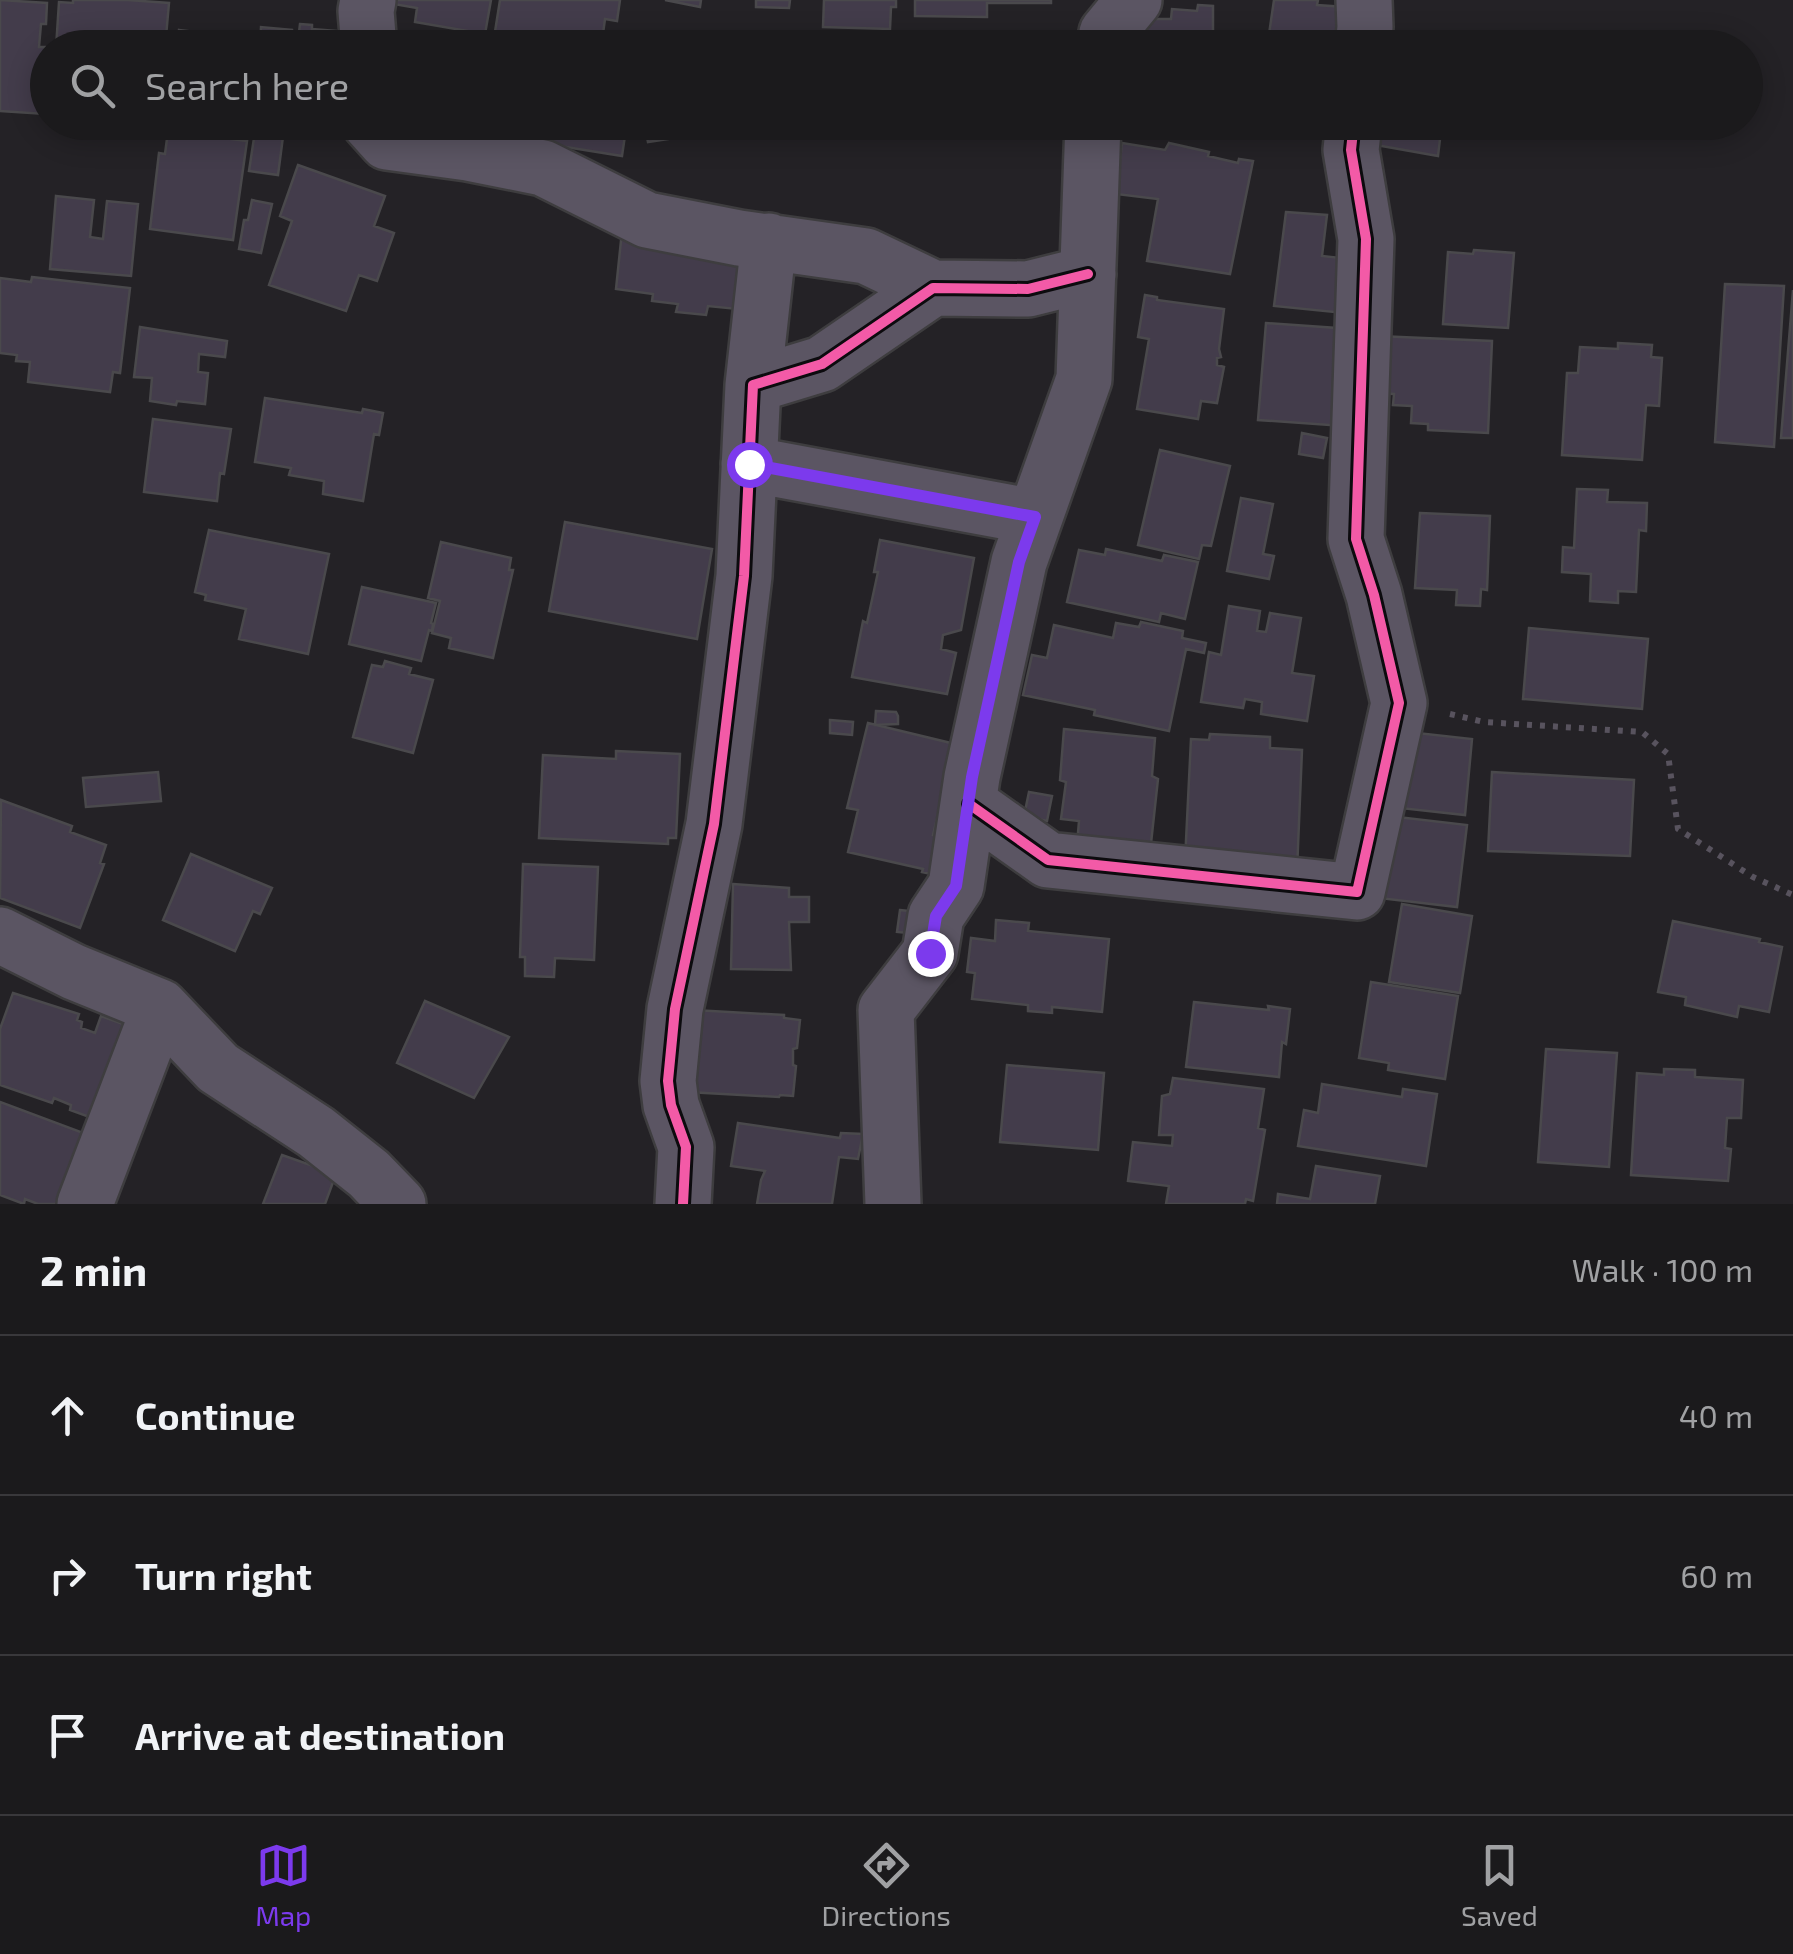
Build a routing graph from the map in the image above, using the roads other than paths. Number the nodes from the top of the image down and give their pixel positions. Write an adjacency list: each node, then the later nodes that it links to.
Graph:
1 (368, 0): 4 (street)
2 (1134, 0): 5 (street)
3 (1364, 0): 6 (street)
4 (368, 30)
5 (1109, 30)
6 (1365, 30)
7 (385, 140): 10 (street)
8 (1093, 140): 11 (street)
9 (1351, 140): 16 (street)
10 (768, 241): 12 (street); 13 (street)
11 (1088, 274): 12 (street); 15 (street)
12 (933, 288): 13 (street)
13 (753, 386): 14 (street)
14 (749, 464): 15 (street); 21 (street)
15 (1035, 517): 16 (street)
16 (969, 804): 22 (street)
17 (0, 935): 18 (street)
18 (160, 1007): 19 (street); 20 (street)
19 (85, 1204)
20 (398, 1204)
21 (683, 1204)
22 (893, 1204)

